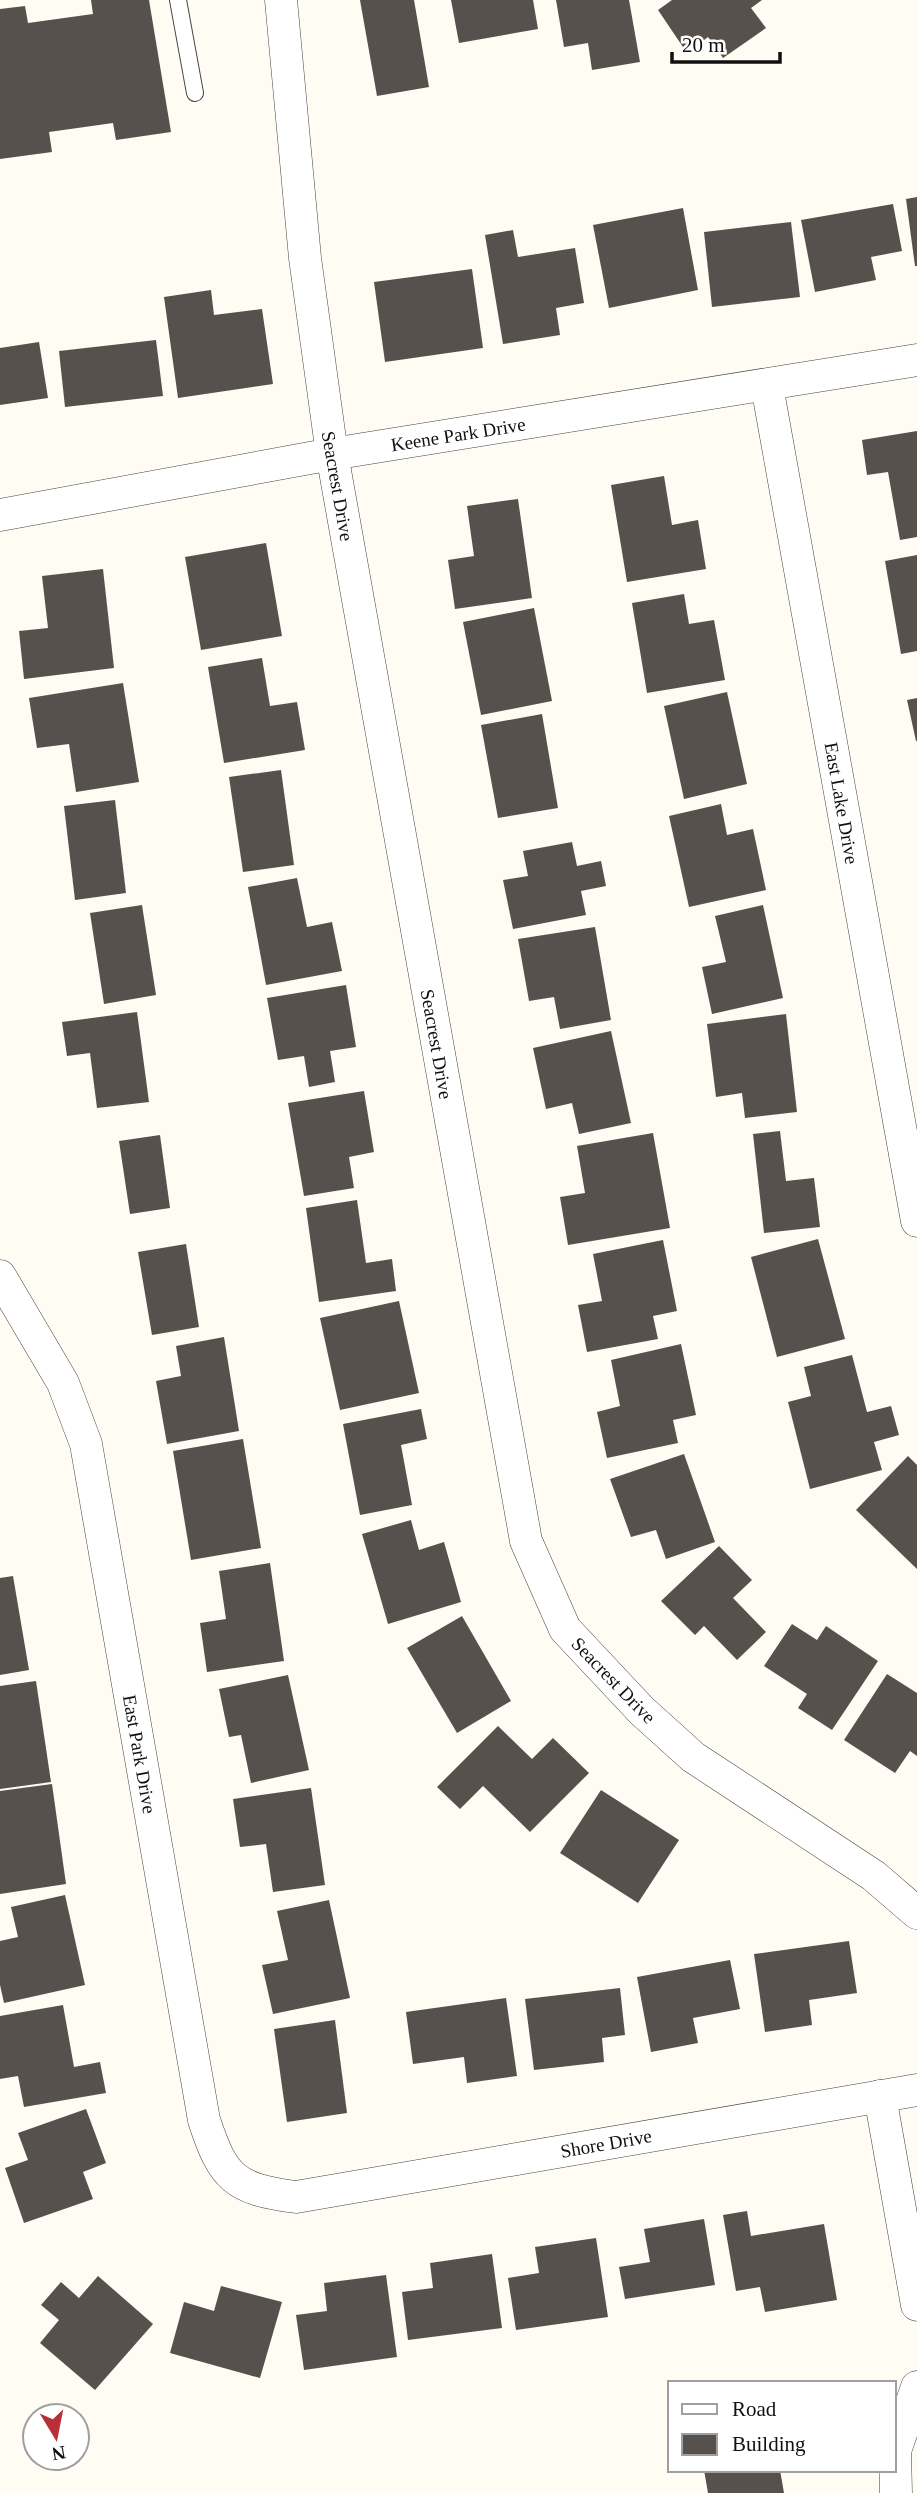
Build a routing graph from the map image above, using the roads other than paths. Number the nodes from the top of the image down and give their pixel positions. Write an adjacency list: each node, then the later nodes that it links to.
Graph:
1 (178, 0): 3 (lane)
2 (281, 0): 6 (street, Seacrest Drive)
3 (195, 93)
4 (917, 360): 5 (street, Keene Park Drive)
5 (766, 386): 6 (street, Keene Park Drive); 8 (street, East Lake Drive)
6 (332, 454): 7 (street, Keene Park Drive); 10 (street, Seacrest Drive)
7 (0, 515)
8 (917, 1221)
9 (0, 1276): 13 (street, East Park Drive)
10 (917, 1913)
11 (917, 2090): 12 (street, Shore Drive)
12 (880, 2096): 13 (street, Shore Drive); 14 (street)
13 (296, 2197)
14 (917, 2305)
15 (917, 2387): 16 (street)
16 (896, 2448)
17 (896, 2472): 18 (street)
18 (896, 2493)

